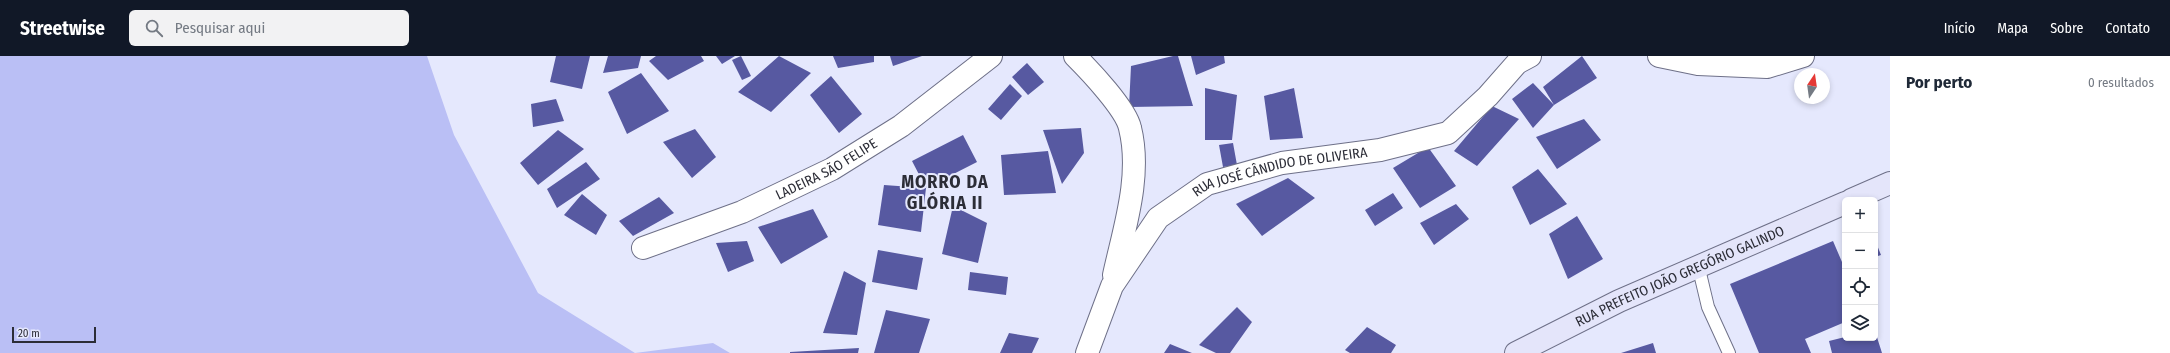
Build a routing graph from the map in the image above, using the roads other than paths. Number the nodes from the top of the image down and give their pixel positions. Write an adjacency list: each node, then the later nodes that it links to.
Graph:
1 (991, 56): 10 (street, LADEIRA SÃO FELIPE)
2 (1075, 56): 12 (street)
3 (1530, 56): 12 (street, RUA JOSÉ CÂNDIDO DE OLIVEIRA)
4 (1659, 56): 6 (street)
5 (1803, 56): 6 (street)
6 (1773, 61)
7 (1890, 183): 8 (main road)
8 (1858, 197)
9 (1842, 204): 11 (main road, RUA PREFEITO JOÃO GREGÓRIO GALINDO)
10 (643, 248)
11 (1698, 265): 14 (main road, RUA PREFEITO JOÃO GREGÓRIO GALINDO); 15 (lane)
12 (1112, 286): 13 (street, RUA JOSÉ CÂNDIDO DE OLIVEIRA)
13 (1087, 353)
14 (1516, 353)
15 (1730, 353)

